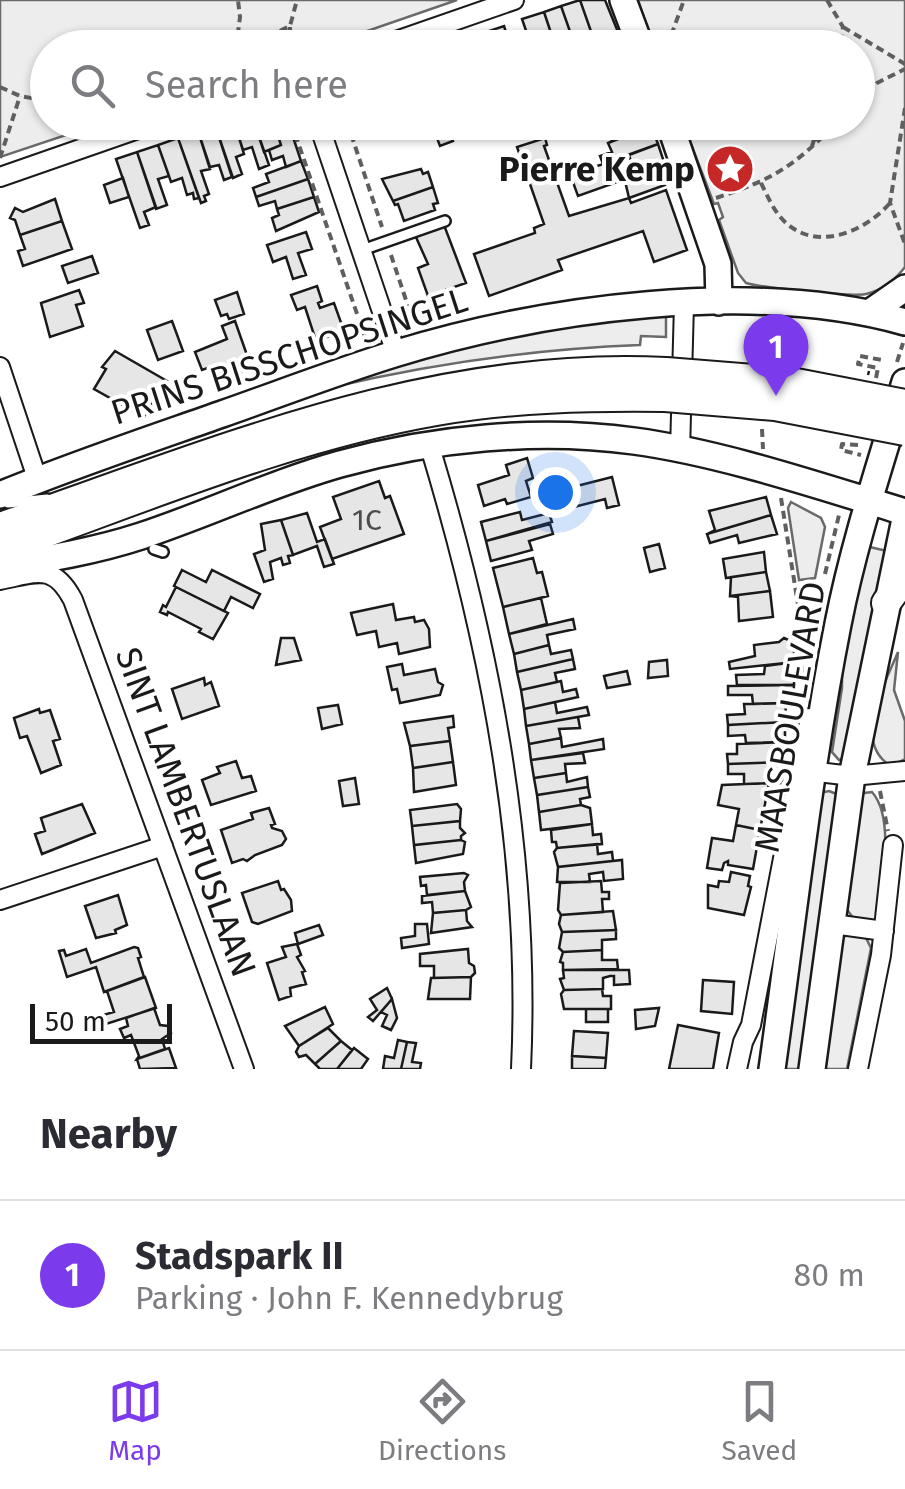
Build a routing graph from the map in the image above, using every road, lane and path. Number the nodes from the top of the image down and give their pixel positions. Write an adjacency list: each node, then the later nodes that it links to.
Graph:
1 (238, 0): 9 (path)
2 (297, 0): 7 (path)
3 (514, 0): 12 (street)
4 (622, 0): 13 (main road)
5 (684, 0): 14 (path)
6 (828, 0): 8 (path)
7 (290, 26): 10 (path); 11 (path)
8 (843, 27): 15 (path); 16 (path)
9 (238, 30)
10 (282, 30)
11 (290, 30)
12 (428, 30)
13 (634, 30)
14 (673, 30)
15 (843, 30)
16 (848, 30)
17 (875, 47): 18 (path)
18 (905, 66): 19 (path)
19 (875, 85)
20 (0, 87): 21 (path)
21 (20, 96): 22 (path); 31 (path)
22 (30, 98)
23 (905, 108): 35 (path)
24 (106, 140): 32 (street)
25 (298, 140): 46 (path)
26 (324, 140): 38 (street)
27 (675, 140): 40 (main road)
28 (814, 140): 30 (path)
29 (820, 140): 30 (path)
30 (812, 148): 33 (path)
31 (0, 159)
32 (0, 177)
33 (761, 183): 34 (path); 35 (path)
34 (712, 200)
35 (890, 203): 37 (path)
36 (445, 221): 38 (lane)
37 (905, 244)
38 (362, 250): 46 (street)
39 (905, 288): 42 (main road)
40 (720, 302): 41 (main road, PRINS BISSCHOPSINGEL); 42 (main road, PRINS BISSCHOPSINGEL)
41 (684, 304): 46 (main road, PRINS BISSCHOPSINGEL); 56 (street)
42 (869, 314): 43 (main road, PRINS BISSCHOPSINGEL)
43 (905, 322)
44 (765, 323): 45 (path)
45 (760, 350)
46 (384, 357): 59 (main road, PRINS BISSCHOPSINGEL)
47 (882, 360): 49 (path)
48 (0, 367): 59 (street)
49 (876, 376)
50 (905, 382): 57 (main road, MAASBOULEVARD)
51 (665, 384): 52 (main road, bridge); 53 (main road, bridge); 61 (main road, PRINS BISSCHOPSINGEL); 67 (main road)
52 (905, 404)
53 (905, 432)
54 (845, 445): 57 (path)
55 (430, 447): 56 (main road); 68 (main road); 84 (street)
56 (680, 451): 58 (main road)
57 (871, 453): 62 (main road, MAASBOULEVARD); 65 (main road)
58 (777, 476): 62 (main road); 73 (path)
59 (38, 481): 60 (main road, PRINS BISSCHOPSINGEL)
60 (0, 495)
61 (79, 499): 63 (lane, PRINS BISSCHOPSINGEL); 66 (main road, PRINS BISSCHOPSINGEL)
62 (868, 501): 65 (main road); 73 (main road, MAASBOULEVARD)
63 (0, 504)
64 (841, 512): 70 (path)
65 (905, 513): 72 (main road, MAASBOULEVARD)
66 (0, 527)
67 (0, 549)
68 (0, 566)
69 (905, 577): 72 (main road)
70 (824, 579)
71 (0, 580): 79 (street, SINT LAMBERTUSLAAN)
72 (886, 603): 76 (main road, MAASBOULEVARD)
73 (818, 705): 74 (main road, MAASBOULEVARD)
74 (806, 770): 76 (street); 85 (street); 86 (main road, MAASBOULEVARD)
75 (905, 771): 76 (street)
76 (852, 776): 81 (main road, MAASBOULEVARD)
77 (878, 782): 78 (path)
78 (893, 845): 82 (street)
79 (163, 846): 80 (street); 83 (street, SINT LAMBERTUSLAAN)
80 (0, 900)
81 (833, 924): 82 (street); 87 (main road, MAASBOULEVARD)
82 (884, 931): 88 (street)
83 (244, 1069)
84 (521, 1069)
85 (737, 1069)
86 (772, 1069)
87 (812, 1069)
88 (858, 1069)

